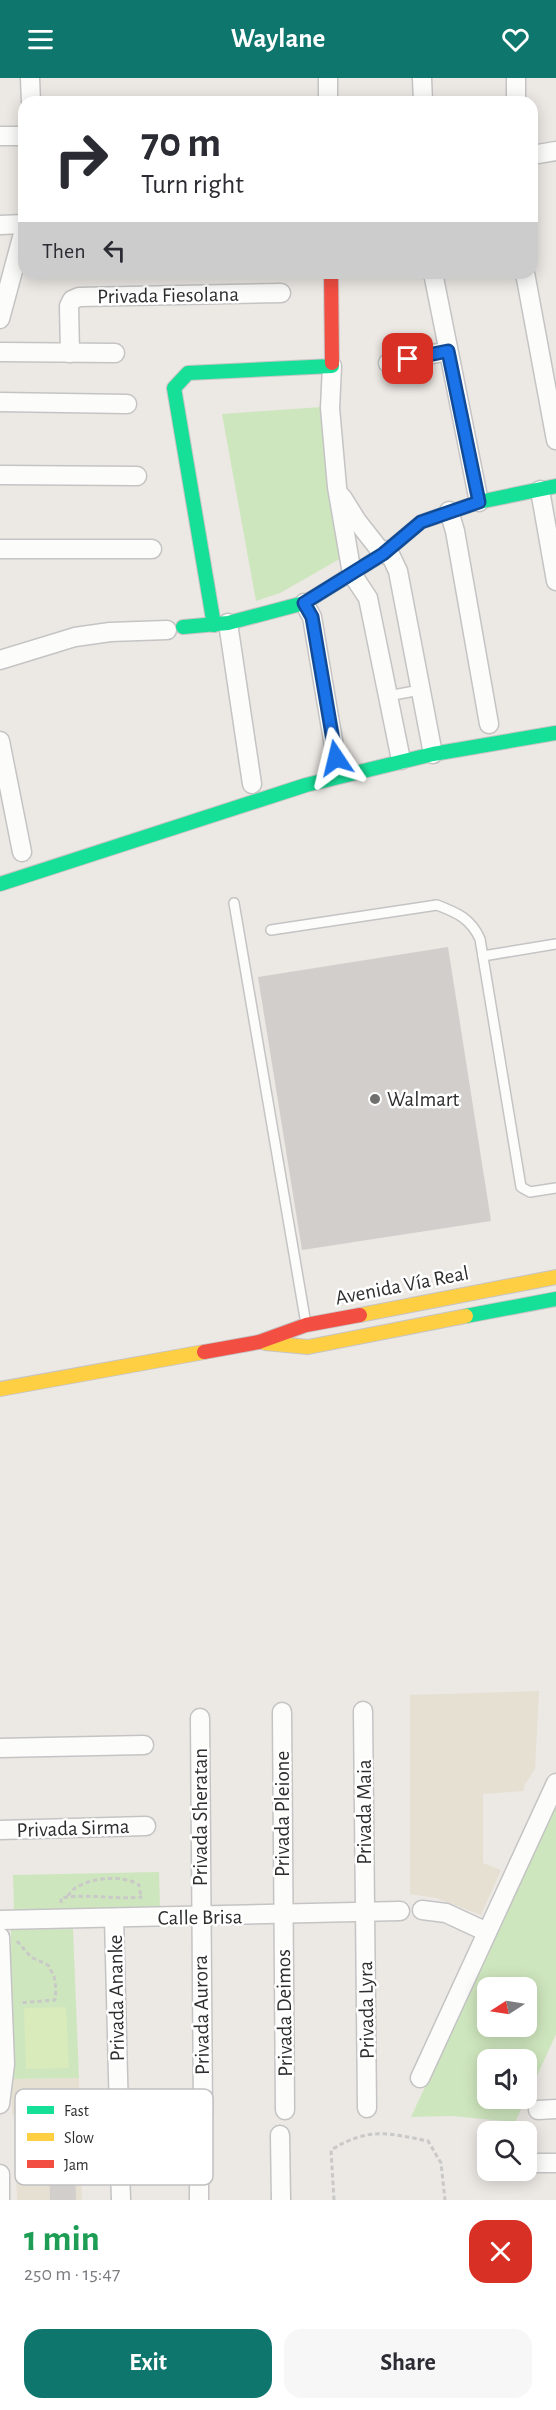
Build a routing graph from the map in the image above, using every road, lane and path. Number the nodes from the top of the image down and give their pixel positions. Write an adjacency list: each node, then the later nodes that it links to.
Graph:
1 (30, 78): 5 (street)
2 (328, 78): 6 (street)
3 (422, 78): 7 (street)
4 (516, 78): 8 (street)
5 (31, 96)
6 (328, 96)
7 (423, 96)
8 (516, 96)
9 (0, 136): 10 (street)
10 (18, 136)
11 (556, 151): 12 (street)
12 (538, 155)
13 (18, 224): 14 (street)
14 (0, 225)
15 (18, 252): 20 (street)
16 (331, 279): 26 (street)
17 (434, 279): 21 (street)
18 (526, 279): 29 (street)
19 (281, 293): 23 (street, Privada Fiesolana)
20 (0, 319)
21 (448, 351): 25 (street); 34 (street)
22 (0, 352): 23 (street)
23 (70, 353): 24 (street)
24 (115, 353)
25 (388, 363)
26 (332, 366): 32 (street); 42 (street)
27 (0, 402): 28 (street)
28 (127, 404)
29 (556, 440)
30 (0, 475): 31 (street)
31 (137, 476)
32 (337, 487): 38 (street); 39 (street)
33 (548, 488): 34 (street); 40 (street)
34 (479, 502): 35 (street)
35 (449, 511): 38 (street); 47 (street)
36 (0, 549): 37 (street)
37 (152, 549)
38 (385, 552): 39 (street); 45 (street)
39 (352, 574): 41 (street); 46 (street)
40 (556, 581)
41 (304, 603): 42 (street); 51 (street)
42 (221, 624): 43 (street); 53 (street)
43 (175, 629): 44 (street)
44 (0, 660)
45 (420, 690): 46 (lane); 50 (street)
46 (388, 696): 52 (street)
47 (489, 724)
48 (556, 733): 50 (street)
49 (0, 741): 54 (street)
50 (433, 754): 52 (street)
51 (336, 758)
52 (401, 760): 55 (street)
53 (252, 784)
54 (22, 852)
55 (0, 884)
56 (234, 903): 63 (lane)
57 (271, 930): 59 (lane)
58 (556, 944): 59 (lane)
59 (483, 956): 60 (lane)
60 (556, 1188)
61 (556, 1278): 63 (street, Avenida Vía Real)
62 (556, 1299): 65 (street, Avenida Vía Real)
63 (306, 1325): 64 (street, Avenida Vía Real); 65 (lane)
64 (259, 1342): 65 (street, Avenida Vía Real); 66 (street, Avenida Vía Real)
65 (308, 1347)
66 (0, 1389)
67 (363, 1711): 79 (street, Privada Maia)
68 (282, 1712): 80 (street, Privada Pleione)
69 (200, 1718): 81 (street, Privada Sheratan)
70 (144, 1744): 71 (street)
71 (0, 1748)
72 (556, 1783): 84 (street)
73 (146, 1826): 74 (street, Privada Sirma)
74 (0, 1830)
75 (68, 1897): 76 (path)
76 (141, 1897)
77 (422, 1910): 84 (street)
78 (400, 1911): 79 (street, Calle Brisa)
79 (365, 1913): 80 (street, Calle Brisa); 90 (street, Privada Lyra)
80 (282, 1915): 81 (street, Calle Brisa); 92 (street, Privada Deimos)
81 (200, 1917): 82 (street, Calle Brisa); 88 (street, Privada Aurora)
82 (114, 1918): 83 (street, Calle Brisa); 87 (street, Privada Ananke)
83 (3, 1930): 85 (street); 85 (path)
84 (487, 1932): 86 (street)
85 (2, 2004): 89 (street)
86 (420, 2078)
87 (118, 2089)
88 (202, 2089)
89 (0, 2104)
90 (367, 2108)
91 (556, 2109): 93 (street)
92 (285, 2110)
93 (538, 2110)
94 (280, 2135): 101 (street)
95 (537, 2163): 96 (street)
96 (556, 2163)
97 (0, 2174): 99 (street)
98 (121, 2185): 100 (street)
99 (0, 2200)
100 (121, 2200)
101 (281, 2200)
102 (334, 2200): 103 (path)
103 (445, 2200)

